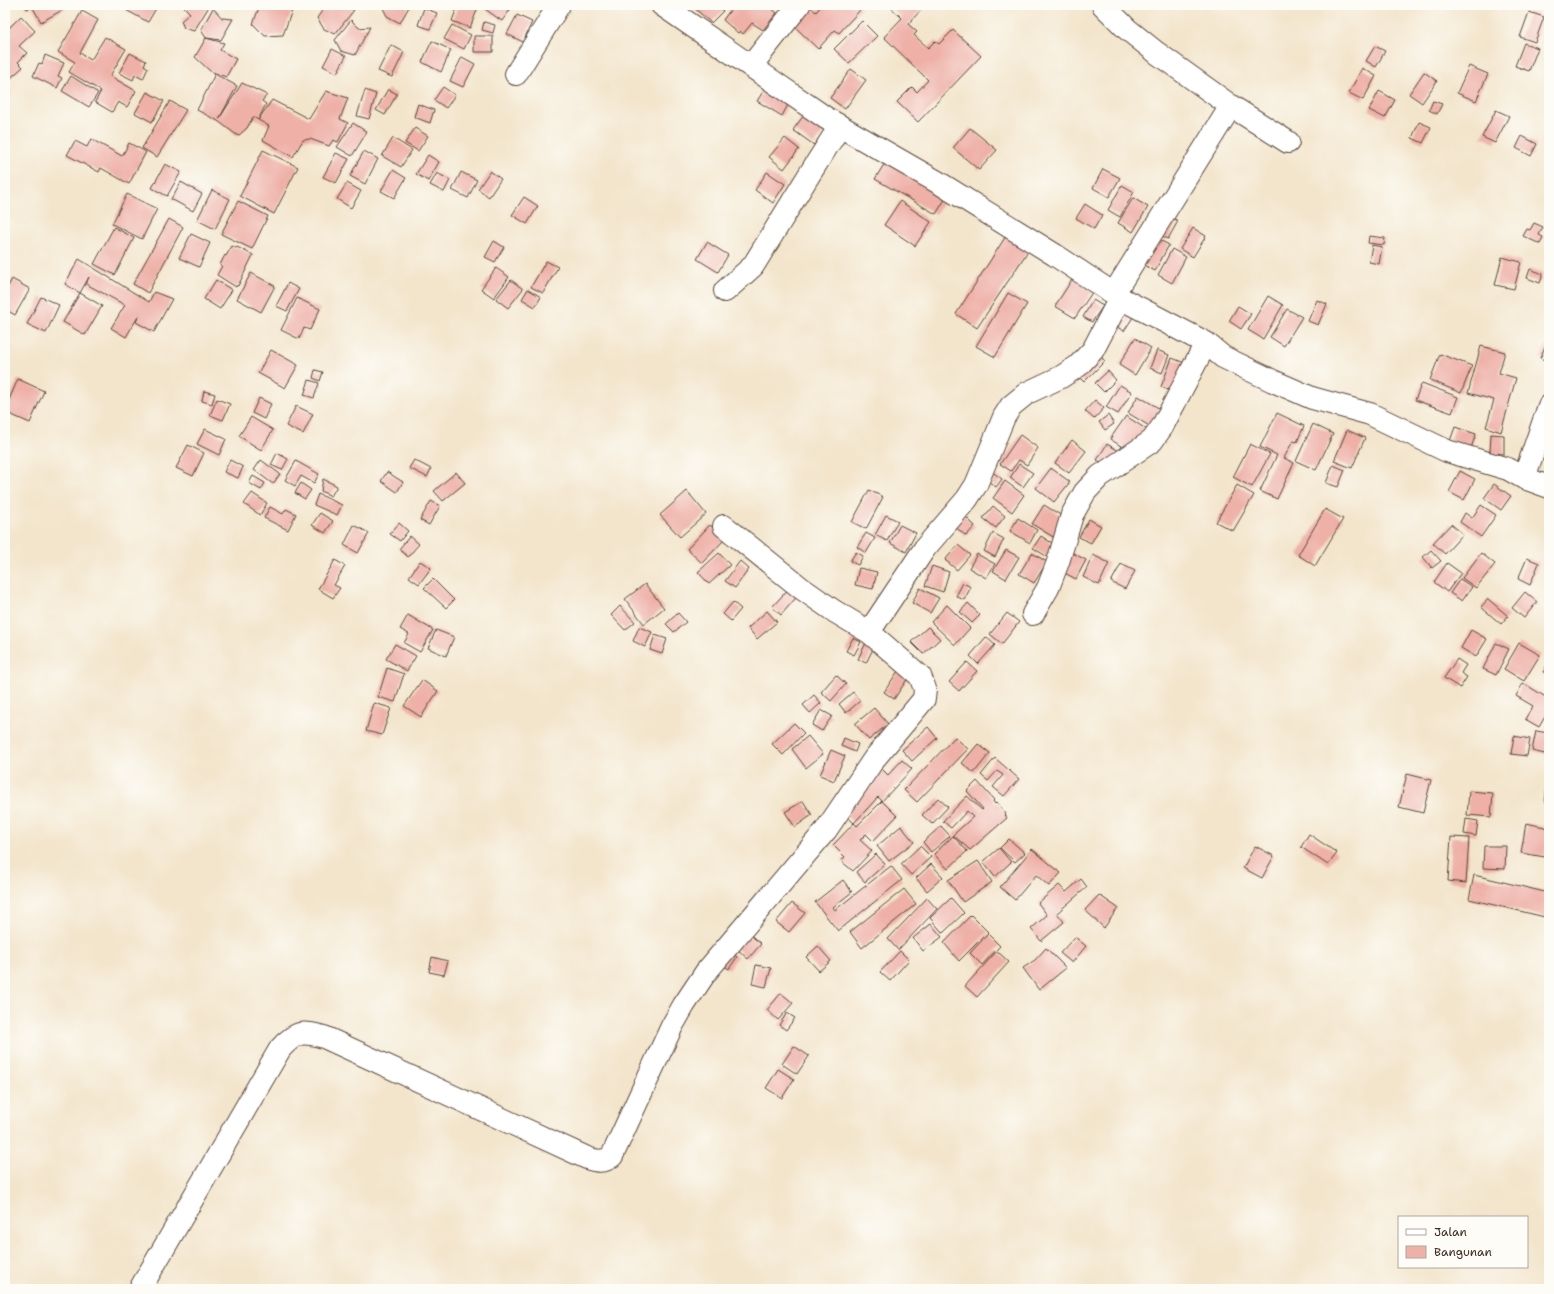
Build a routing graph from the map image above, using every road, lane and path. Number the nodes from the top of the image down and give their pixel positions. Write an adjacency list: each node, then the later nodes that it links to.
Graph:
1 (559, 5): 6 (street)
2 (662, 5): 5 (street)
3 (799, 5): 5 (street)
4 (1103, 5): 7 (street)
5 (751, 66): 8 (street)
6 (516, 74)
7 (1231, 106): 9 (street); 11 (street)
8 (840, 126): 10 (street); 11 (street)
9 (1288, 142)
10 (725, 291)
11 (1117, 296): 12 (street); 18 (street)
12 (1206, 343): 14 (street); 17 (street)
13 (1549, 406): 14 (street)
14 (1524, 478): 15 (street)
15 (1549, 487)
16 (724, 526): 18 (street)
17 (1033, 614)
18 (869, 632): 19 (street)
19 (140, 1289)

